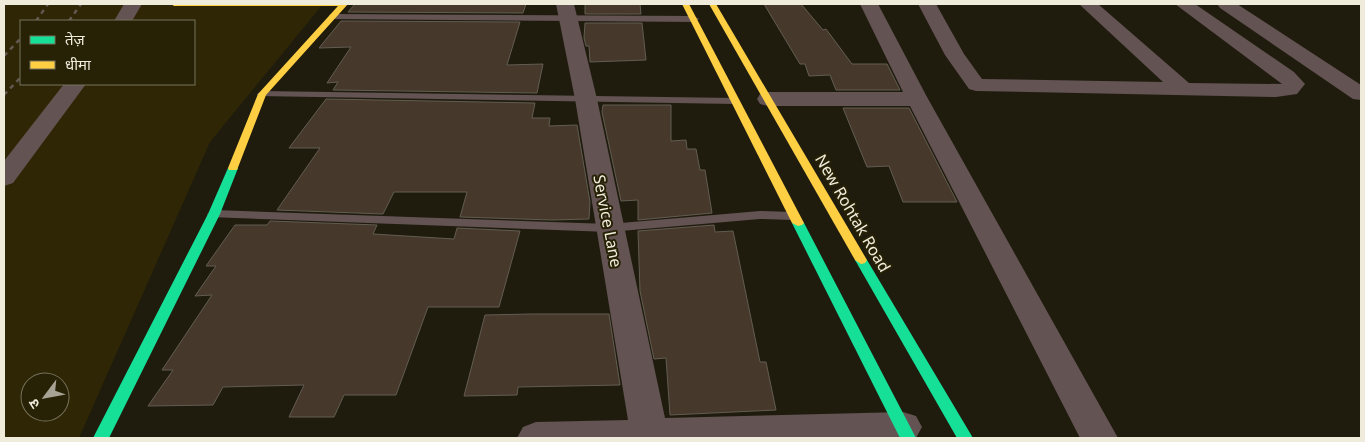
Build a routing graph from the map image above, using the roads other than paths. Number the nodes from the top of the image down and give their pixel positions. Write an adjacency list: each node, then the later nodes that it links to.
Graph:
1 (133, 4): 14 (street)
2 (174, 4): 3 (main road)
3 (344, 4): 12 (main road)
4 (685, 4): 13 (main road)
5 (712, 4): 20 (main road, New Rohtak Road)
6 (869, 4): 19 (street)
7 (927, 4): 16 (street)
8 (1088, 4): 16 (street)
9 (1184, 4): 16 (street)
10 (1226, 4): 18 (street)
11 (567, 11): 12 (lane); 13 (lane); 21 (street, Service Lane)
12 (332, 17): 17 (main road)
13 (694, 19): 22 (main road)
14 (124, 20)
15 (74, 85): 23 (street)
16 (1184, 90)
17 (262, 94): 21 (lane); 24 (main road)
18 (1361, 94)
19 (916, 97): 20 (street); 32 (street)
20 (768, 98): 31 (main road, New Rohtak Road)
21 (586, 99): 22 (lane); 26 (street, Service Lane)
22 (735, 102): 25 (main road)
23 (4, 178)
24 (214, 214): 26 (lane); 29 (main road)
25 (793, 216): 26 (lane); 27 (main road)
26 (609, 228): 28 (street, Service Lane)
27 (906, 432): 28 (street)
28 (650, 437): 30 (street)
29 (101, 438)
30 (536, 438)
31 (965, 438)
32 (1099, 438)

